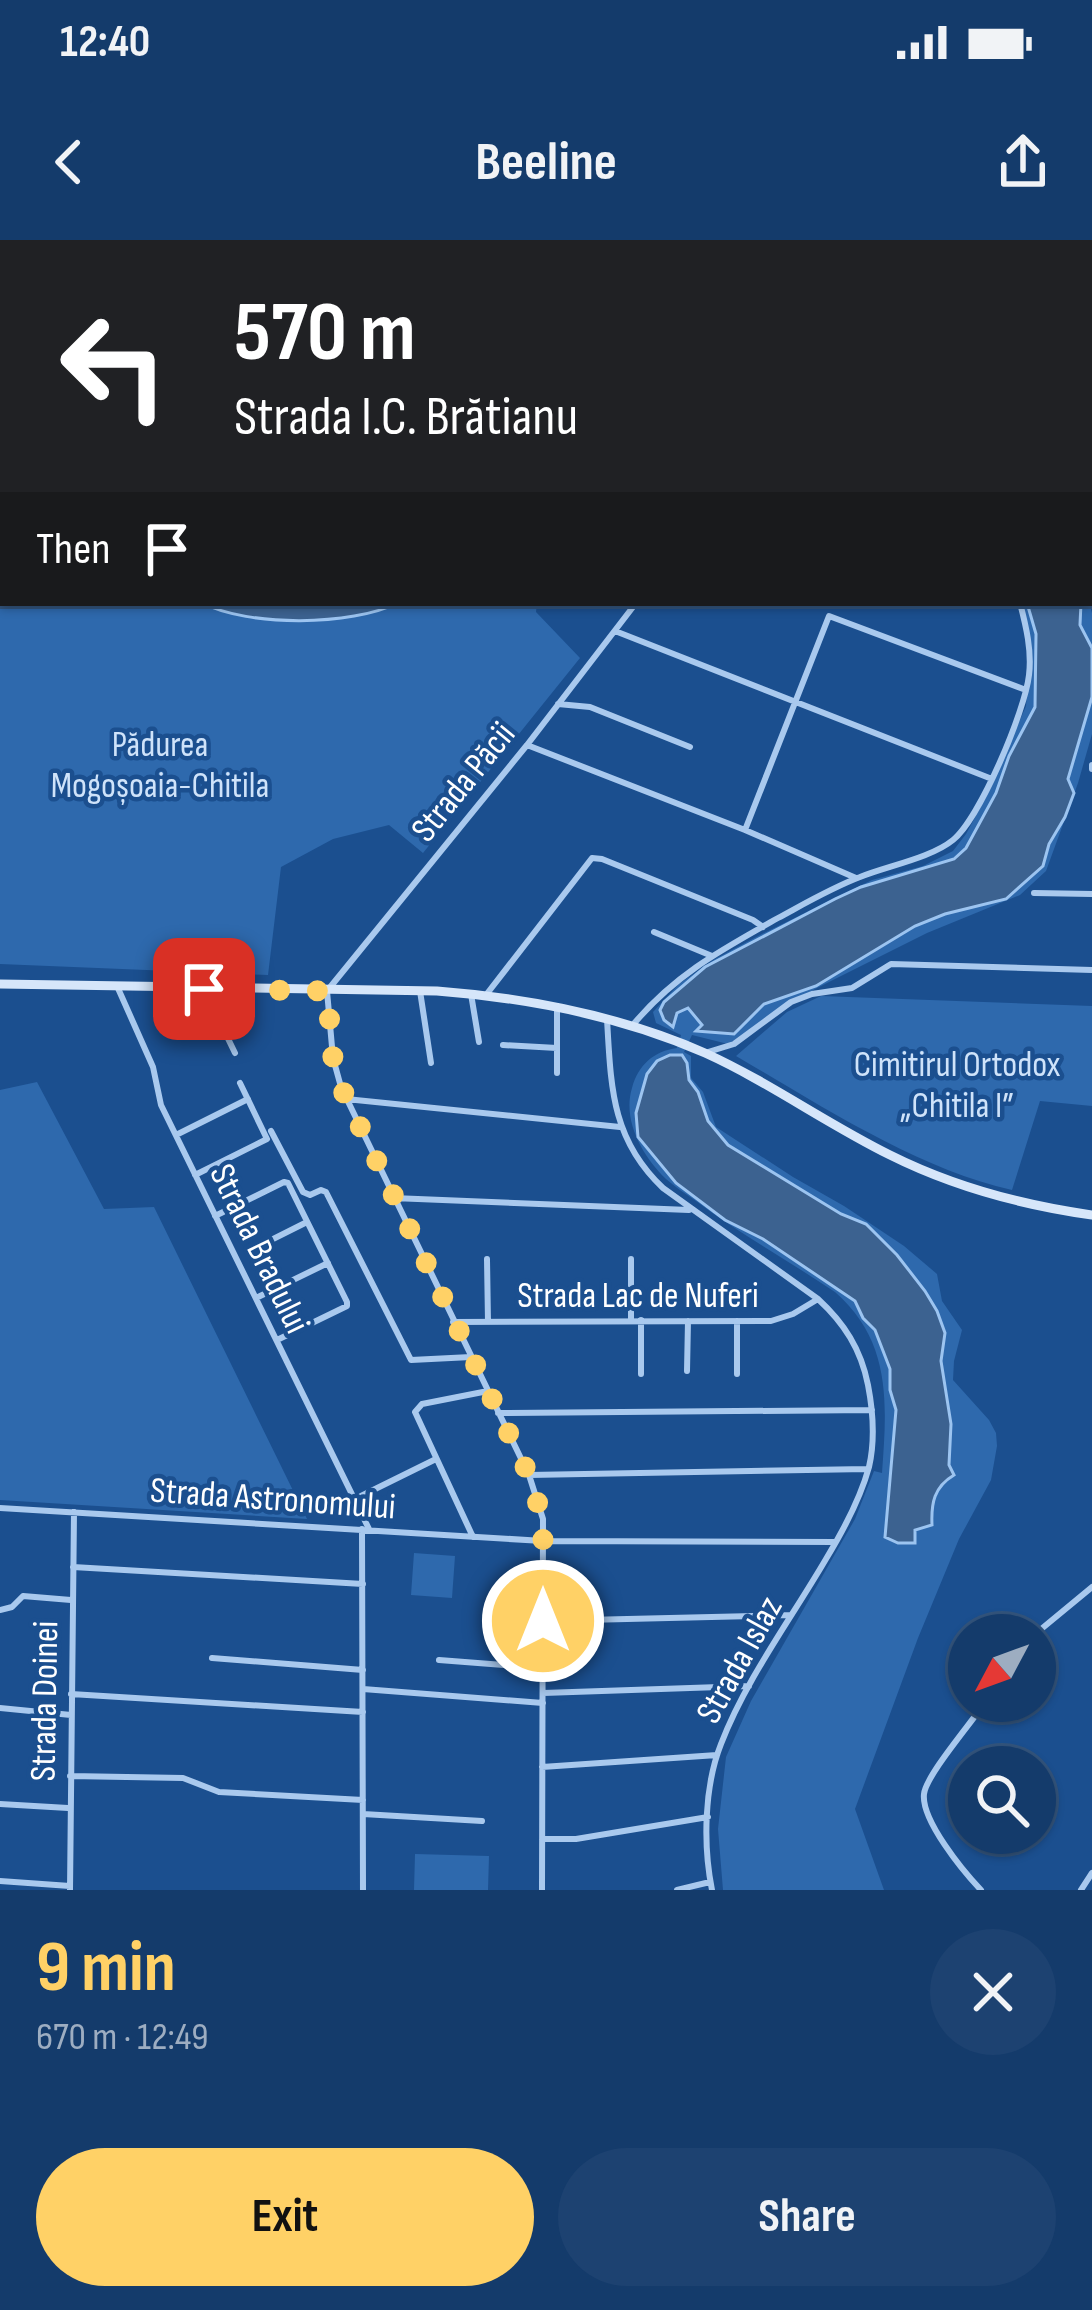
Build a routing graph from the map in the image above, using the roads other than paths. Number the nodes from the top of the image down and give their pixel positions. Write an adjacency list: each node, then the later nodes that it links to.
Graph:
1 (634, 606): 3 (street, Strada Păcii)
2 (1020, 606): 4 (street)
3 (615, 631): 5 (street); 6 (street, Strada Păcii)
4 (1026, 690): 5 (street); 9 (street)
5 (796, 703): 9 (street); 10 (street)
6 (559, 704): 7 (street, Strada Păcii); 8 (street)
7 (527, 745): 10 (street); 23 (street, Strada Păcii)
8 (691, 747)
9 (992, 778): 11 (street)
10 (746, 830): 11 (street)
11 (856, 878): 14 (street)
12 (1034, 893): 13 (street)
13 (1092, 894)
14 (763, 927): 16 (street); 26 (street)
15 (654, 932): 16 (street)
16 (712, 956): 29 (street)
17 (1092, 970): 34 (street)
18 (290, 976): 22 (street)
19 (0, 984): 20 (main road)
20 (117, 986): 21 (main road); 42 (street, Strada Bradului)
21 (204, 989): 22 (main road); 33 (street)
22 (300, 991): 23 (main road)
23 (327, 991): 24 (main road); 39 (street)
24 (420, 991): 25 (main road); 35 (street)
25 (471, 994): 26 (main road); 30 (street)
26 (486, 995): 27 (main road)
27 (557, 1008): 28 (main road); 32 (street)
28 (607, 1019): 29 (main road); 40 (street, Strada Lac de Nuferi)
29 (632, 1026): 34 (main road)
30 (479, 1042)
31 (503, 1045): 32 (street)
32 (557, 1048): 36 (street)
33 (236, 1053)
34 (705, 1053): 46 (main road)
35 (431, 1063)
36 (557, 1073)
37 (240, 1083): 38 (street)
38 (248, 1099): 42 (street); 43 (street)
39 (346, 1099): 40 (street); 44 (street)
40 (620, 1127): 45 (street, Strada Lac de Nuferi)
41 (271, 1131): 62 (street)
42 (175, 1135): 43 (street, Strada Bradului)
43 (195, 1175): 47 (street, Strada Bradului)
44 (393, 1198): 45 (street); 59 (street)
45 (693, 1210): 54 (street, Strada Lac de Nuferi)
46 (1092, 1215)
47 (215, 1216): 48 (street); 53 (street, Strada Bradului)
48 (307, 1222): 49 (street); 52 (street)
49 (254, 1248)
50 (487, 1259): 60 (street)
51 (631, 1259): 55 (street)
52 (328, 1263): 53 (street); 61 (street)
53 (256, 1298): 61 (street, Strada Bradului)
54 (818, 1299): 58 (street, Strada Lac de Nuferi); 67 (street, Strada Lac de Nuferi)
55 (631, 1320): 56 (street, Strada Lac de Nuferi); 60 (street, Strada Lac de Nuferi)
56 (641, 1320): 57 (street, Strada Lac de Nuferi); 64 (street)
57 (688, 1320): 58 (street, Strada Lac de Nuferi); 63 (street)
58 (737, 1321): 65 (street)
59 (453, 1322): 60 (street, Strada Lac de Nuferi); 62 (street)
60 (488, 1322)
61 (277, 1340): 75 (street, Strada Bradului)
62 (471, 1357): 66 (street)
63 (687, 1371)
64 (641, 1374)
65 (737, 1374)
66 (488, 1391): 68 (street); 69 (street)
67 (872, 1410): 68 (street); 70 (street, Strada Lac de Nuferi)
68 (498, 1413): 71 (street)
69 (436, 1459): 72 (street); 76 (street)
70 (868, 1469): 71 (street); 78 (street, Strada Islaz)
71 (529, 1475): 77 (street)
72 (361, 1496)
73 (0, 1508): 74 (street, Strada Astronomului)
74 (74, 1512): 75 (street, Strada Astronomului); 79 (street, Strada Doinei)
75 (366, 1529): 76 (street, Strada Astronomului); 80 (street)
76 (472, 1537): 77 (street, Strada Astronomului)
77 (543, 1541): 78 (street, Strada Astronomului); 86 (street)
78 (836, 1542): 84 (street, Strada Islaz)
79 (72, 1567): 80 (street); 82 (street, Strada Doinei)
80 (363, 1584): 90 (street)
81 (1092, 1587): 85 (street)
82 (71, 1600): 83 (street); 94 (street, Strada Doinei)
83 (0, 1610)
84 (794, 1614): 86 (street); 91 (street, Strada Islaz)
85 (1056, 1617)
86 (543, 1621): 89 (street)
87 (212, 1658): 90 (street)
88 (439, 1660): 89 (street)
89 (542, 1668): 93 (street)
90 (363, 1670): 92 (street)
91 (749, 1687): 93 (street); 100 (street, Strada Islaz)
92 (363, 1689): 95 (street); 97 (street)
93 (542, 1693): 95 (street)
94 (71, 1694): 97 (street); 98 (street, Strada Doinei)
95 (543, 1703): 101 (street)
96 (0, 1708): 98 (street)
97 (363, 1712): 103 (street)
98 (71, 1714): 102 (street, Strada Doinei)
99 (971, 1722): 117 (street)
100 (717, 1754): 101 (street); 107 (street, Strada Islaz)
101 (542, 1767): 109 (street)
102 (70, 1776): 103 (street); 105 (street, Strada Doinei)
103 (363, 1800): 106 (street)
104 (0, 1804): 105 (street)
105 (69, 1808): 113 (street, Strada Doinei)
106 (363, 1814): 108 (street); 114 (street)
107 (708, 1817): 109 (street); 112 (street, Strada Islaz)
108 (482, 1821)
109 (542, 1839): 115 (street)
110 (1092, 1873): 118 (street)
111 (0, 1881): 113 (street)
112 (711, 1886): 116 (street)
113 (70, 1888)
114 (364, 1890)
115 (542, 1890)
116 (677, 1890)
117 (980, 1890)
118 (1082, 1890)

